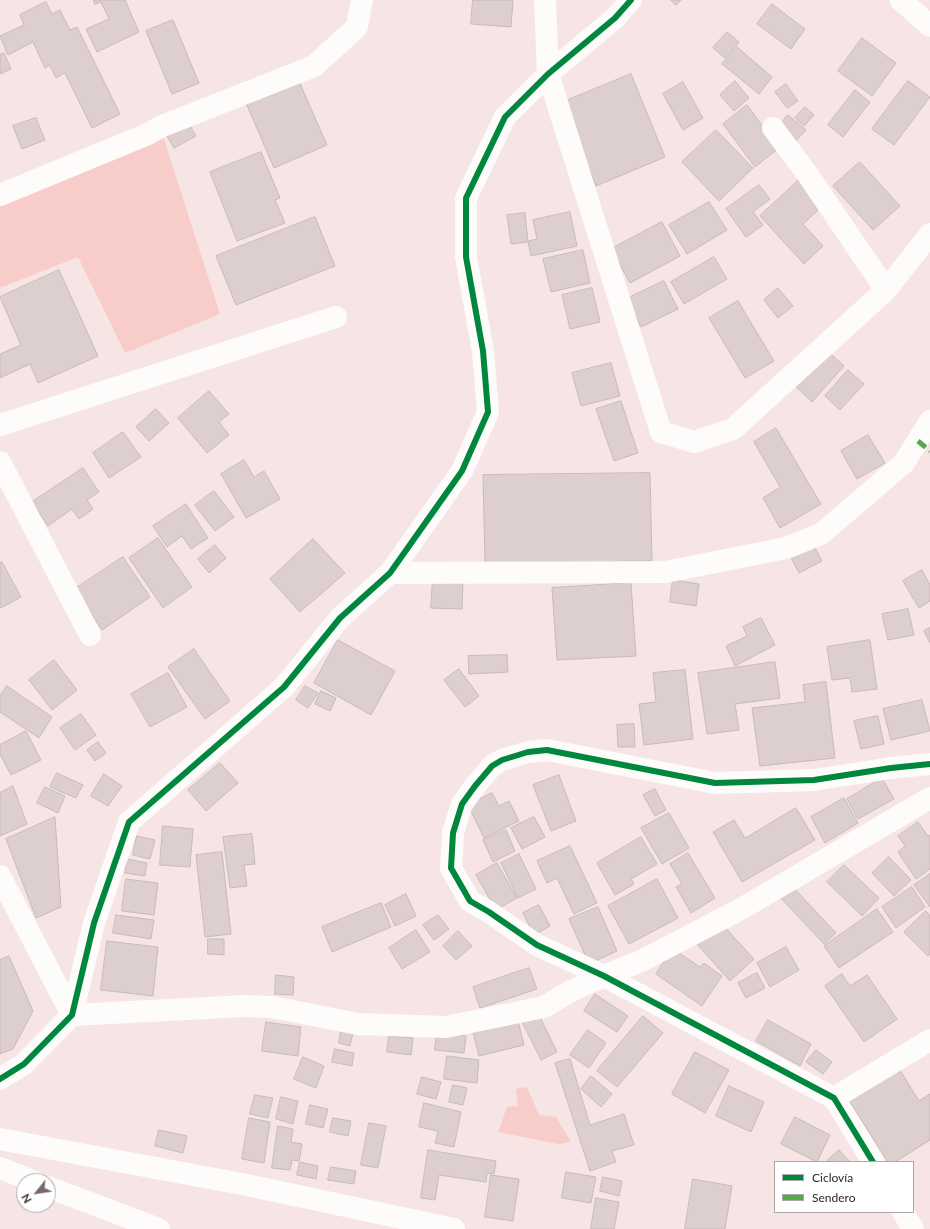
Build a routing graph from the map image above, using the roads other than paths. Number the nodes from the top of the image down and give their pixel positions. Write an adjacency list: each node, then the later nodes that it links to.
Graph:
1 (362, 0): 8 (street)
2 (545, 0): 6 (street)
3 (631, 0): 6 (street)
4 (901, 0): 5 (street)
5 (930, 26)
6 (548, 74): 10 (street); 15 (street)
7 (773, 128): 10 (street)
8 (0, 195)
9 (930, 234): 10 (street)
10 (886, 290)
11 (336, 317): 13 (street)
12 (930, 422): 15 (street)
13 (0, 425)
14 (0, 462): 16 (street)
15 (390, 573): 21 (street)
16 (90, 635)
17 (930, 764): 20 (street)
18 (930, 798): 20 (street)
19 (0, 876): 21 (street)
20 (604, 976): 21 (street); 24 (street)
21 (72, 1014): 23 (street)
22 (930, 1040): 24 (street)
23 (0, 1079)
24 (834, 1098): 26 (street)
25 (0, 1139): 32 (street)
26 (872, 1161)
27 (0, 1168): 28 (street)
28 (16, 1174)
29 (56, 1190): 31 (street)
30 (904, 1213): 33 (street)
31 (159, 1229)
32 (454, 1229)
33 (913, 1229)

